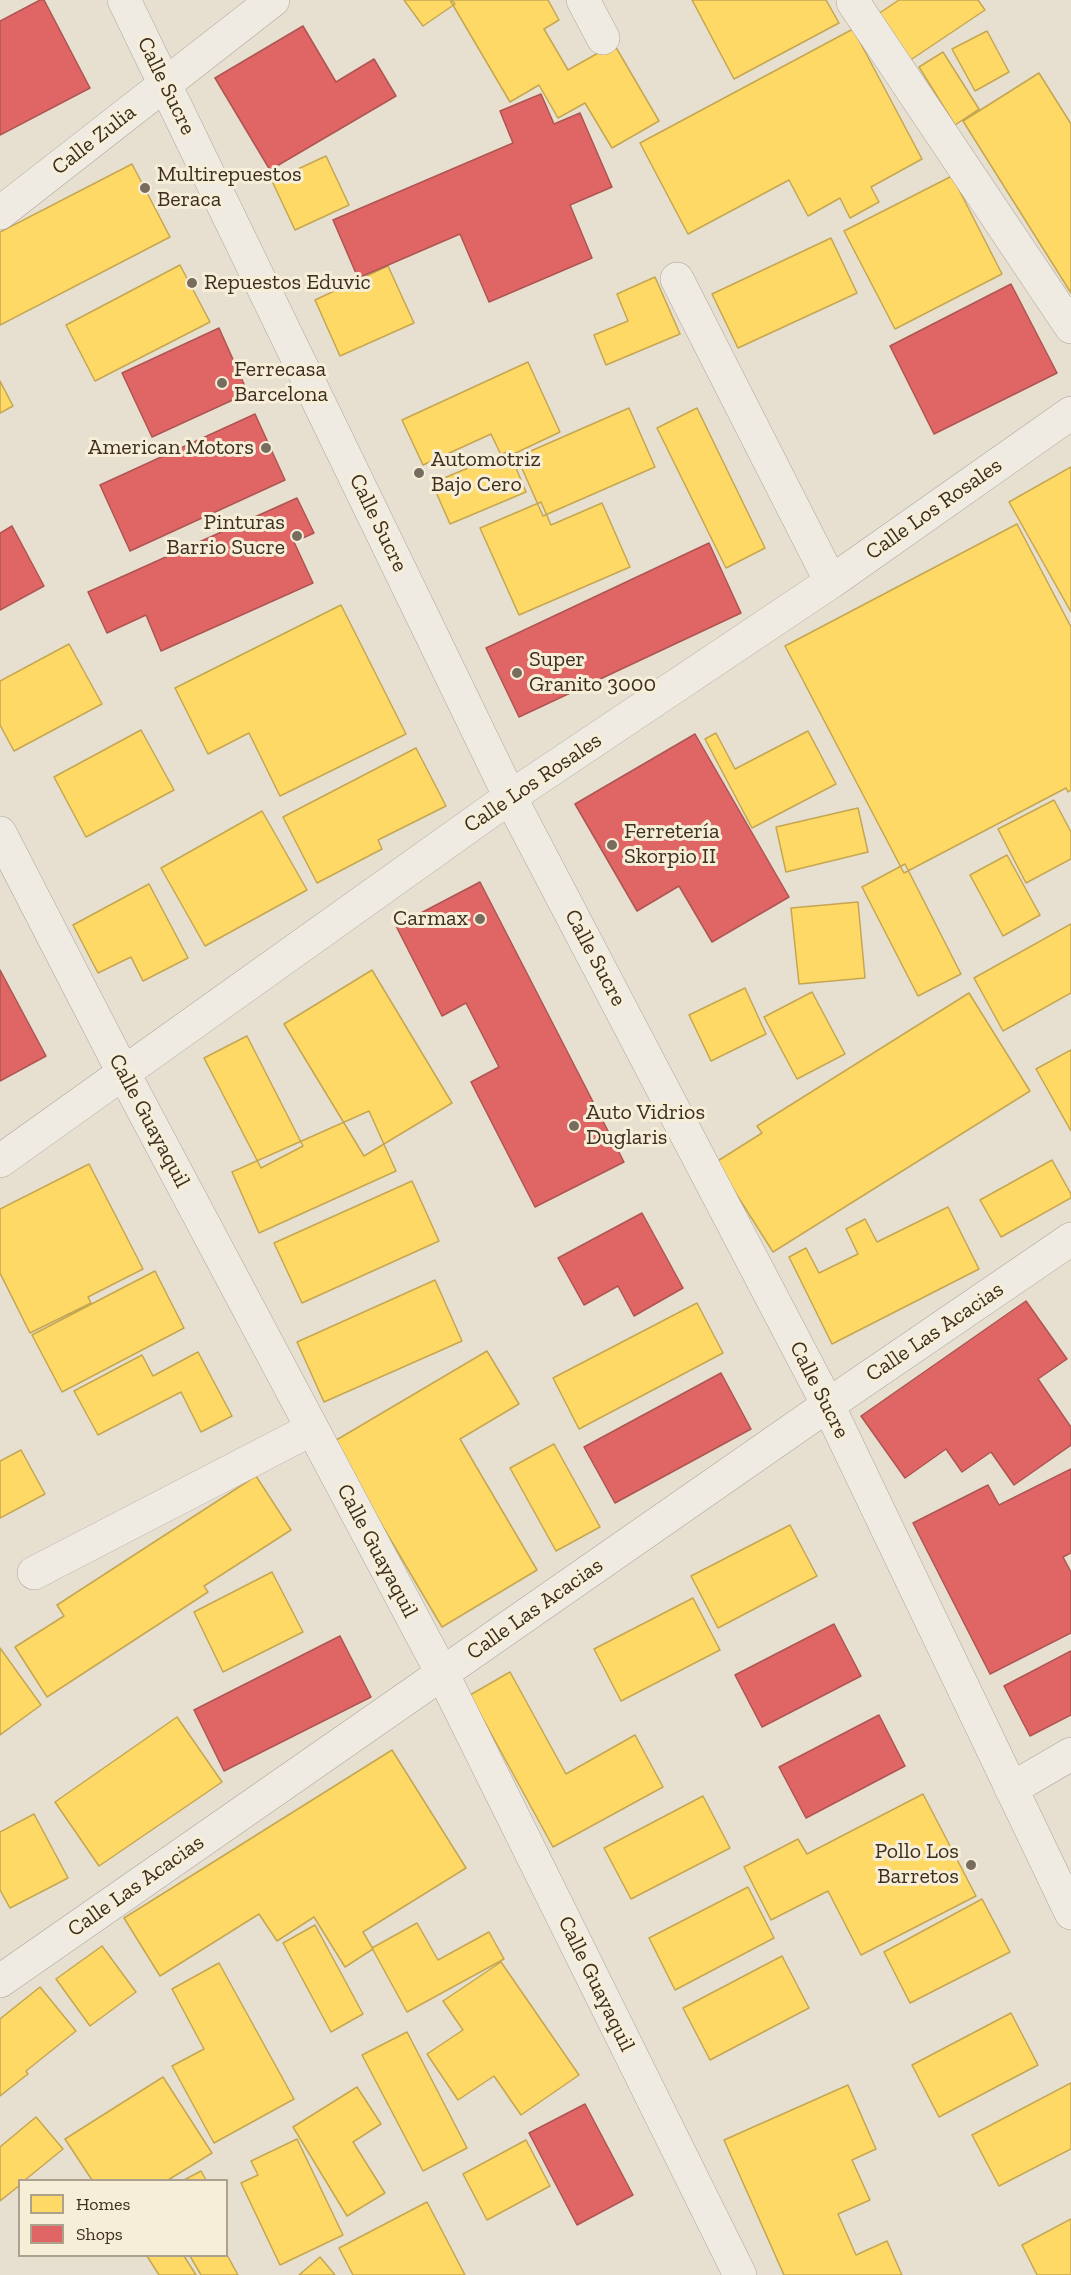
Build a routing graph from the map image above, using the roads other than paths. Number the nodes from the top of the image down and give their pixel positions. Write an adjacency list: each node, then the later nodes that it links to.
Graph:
1 (124, 0): 6 (street, Calle Sucre)
2 (273, 0): 6 (street, Calle Zulia)
3 (583, 0): 5 (street)
4 (853, 2): 9 (street)
5 (603, 38)
6 (165, 84): 7 (street, Calle Zulia); 12 (street, Calle Sucre)
7 (0, 213)
8 (677, 279): 11 (street)
9 (1071, 327)
10 (1071, 413): 11 (street, Calle Los Rosales)
11 (831, 582): 12 (street, Calle Los Rosales)
12 (510, 796): 14 (street, Calle Los Rosales); 17 (street, Calle Sucre)
13 (0, 833): 14 (street, Calle Guayaquil)
14 (124, 1074): 15 (street, Calle Los Rosales); 18 (street, Calle Guayaquil)
15 (0, 1161)
16 (1071, 1239): 17 (street, Calle Las Acacias)
17 (828, 1405): 20 (street, Calle Las Acacias); 22 (street, Calle Sucre)
18 (312, 1429): 19 (street); 20 (street, Calle Guayaquil)
19 (34, 1574)
20 (442, 1673): 24 (street, Calle Las Acacias); 25 (street, Calle Guayaquil)
21 (1071, 1754): 22 (street)
22 (1011, 1789): 23 (street, Calle Sucre)
23 (1071, 1913)
24 (0, 1981)
25 (740, 2275)

